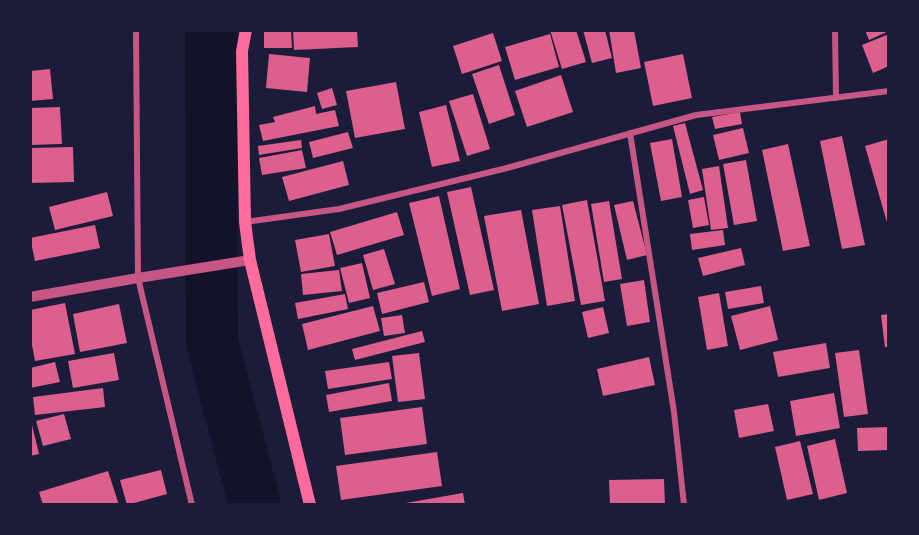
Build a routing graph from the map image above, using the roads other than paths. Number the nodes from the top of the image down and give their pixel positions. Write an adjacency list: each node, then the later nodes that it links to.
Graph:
1 (136, 30): 9 (street)
2 (246, 30): 7 (main road)
3 (835, 30): 5 (street)
4 (889, 91): 5 (street)
5 (836, 98): 6 (street)
6 (630, 133): 7 (street); 13 (street)
7 (245, 222): 8 (main road)
8 (244, 261): 9 (street); 12 (main road)
9 (138, 278): 10 (street); 11 (street)
10 (30, 297)
11 (192, 505)
12 (310, 505)
13 (684, 505)

